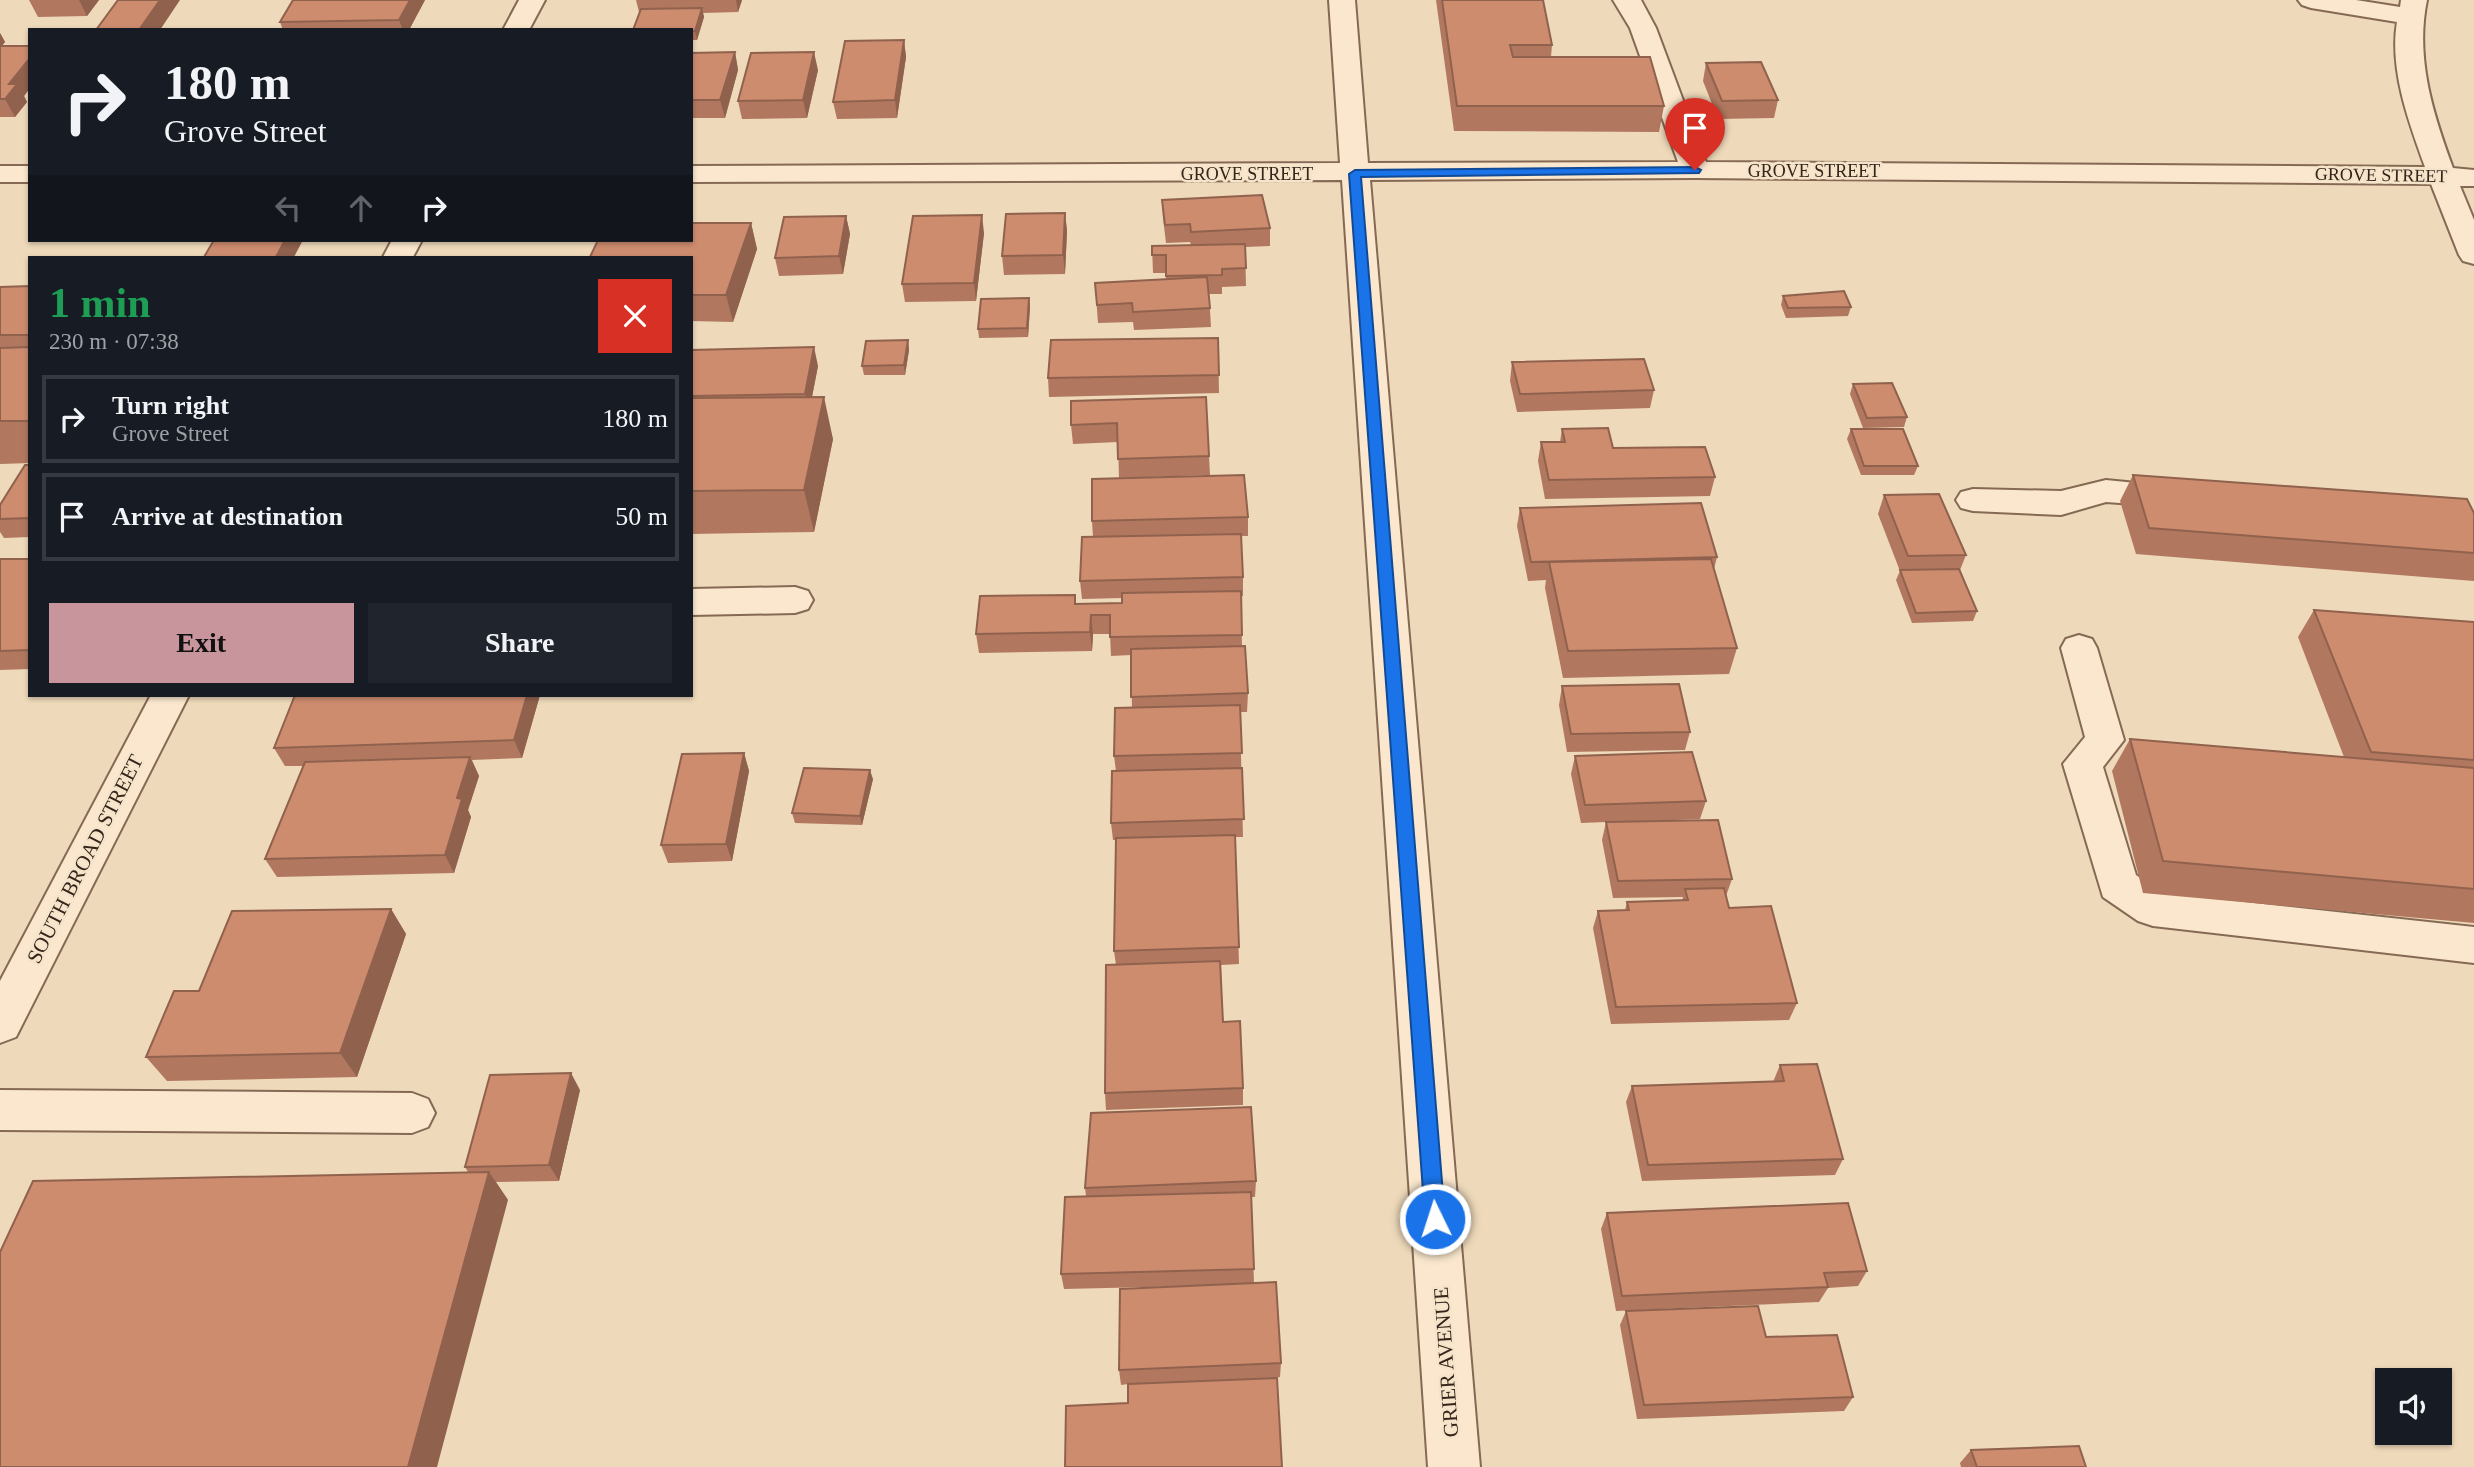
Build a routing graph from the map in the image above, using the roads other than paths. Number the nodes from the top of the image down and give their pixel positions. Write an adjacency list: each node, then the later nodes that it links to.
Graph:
1 (532, 0): 6 (street)
2 (1342, 0): 11 (street, GRIER AVENUE)
3 (1626, 0): 7 (street)
4 (2311, 0): 5 (street)
5 (2410, 8): 12 (street)
6 (517, 28)
7 (1695, 170): 11 (street, GROVE STREET); 12 (street, GROVE STREET)
8 (0, 174): 9 (street)
9 (28, 174)
10 (693, 174): 11 (street, GROVE STREET)
11 (1355, 174): 25 (street, GRIER AVENUE)
12 (2440, 174): 13 (street, GROVE STREET); 14 (street)
13 (2474, 178)
14 (2474, 256)
15 (2202, 498): 16 (street)
16 (1973, 500)
17 (795, 600): 18 (street)
18 (693, 602)
19 (2079, 648): 21 (street)
20 (169, 697): 22 (street, SOUTH BROAD STREET)
21 (2474, 945)
22 (0, 1024)
23 (0, 1110): 24 (street)
24 (412, 1113)
25 (1454, 1467)

